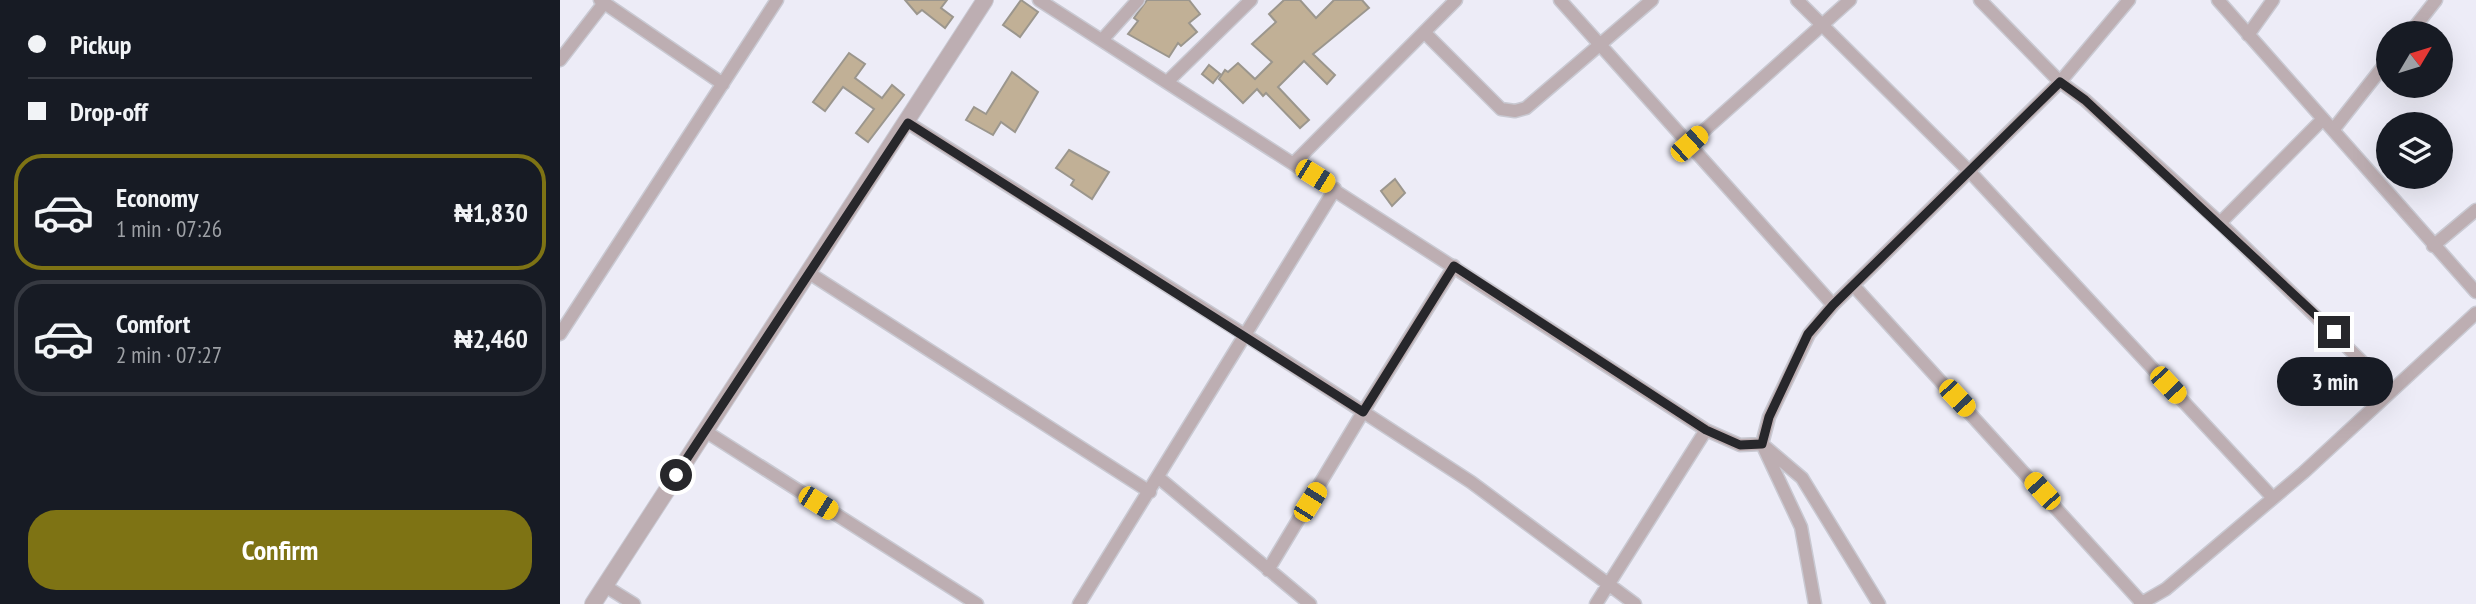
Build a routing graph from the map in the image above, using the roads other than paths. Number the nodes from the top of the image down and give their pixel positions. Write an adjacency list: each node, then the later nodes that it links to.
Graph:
1 (777, 0): 27 (street)
2 (985, 0): 29 (street)
3 (1039, 0): 21 (street)
4 (1138, 0): 21 (street)
5 (1251, 0): 25 (street)
6 (1456, 0): 19 (street)
7 (1560, 0): 22 (street)
8 (1652, 0): 22 (street)
9 (1797, 0): 18 (street)
10 (1850, 0): 18 (street)
11 (1980, 0): 26 (street)
12 (2129, 0): 26 (street)
13 (2218, 0): 20 (street)
14 (2273, 0): 20 (street)
15 (2436, 0): 17 (street)
16 (602, 1): 23 (street); 27 (street)
17 (2419, 21)
18 (1821, 26): 31 (street); 33 (street)
19 (1423, 33): 22 (street); 32 (street)
20 (2248, 35): 28 (street)
21 (1101, 40): 25 (street)
22 (1601, 45): 31 (street)
23 (560, 60)
24 (2376, 75): 30 (street)
25 (1167, 82): 32 (street)
26 (2060, 82): 33 (street); 36 (street)
27 (723, 84): 44 (street)
28 (2323, 119): 30 (street); 36 (street)
29 (908, 123): 39 (street); 45 (street)
30 (2333, 130): 37 (street)
31 (1689, 144): 42 (street)
32 (1294, 163): 34 (street)
33 (1971, 173): 40 (street); 53 (street)
34 (1335, 189): 38 (street); 45 (street)
35 (2476, 210): 37 (street)
36 (2220, 223): 46 (street)
37 (2433, 246): 41 (street)
38 (1454, 266): 47 (street); 48 (street)
39 (809, 273): 49 (street); 52 (street)
40 (1853, 285): 42 (street); 57 (street)
41 (2476, 292)
42 (1833, 305): 50 (street)
43 (2476, 313): 46 (street)
44 (560, 334)
45 (1245, 335): 47 (street); 51 (street)
46 (2390, 389): 53 (street)
47 (1363, 412): 54 (street); 55 (street)
48 (1706, 430): 50 (street); 55 (street)
49 (705, 431): 56 (street); 60 (street)
50 (1762, 444): 65 (street); 66 (street)
51 (1159, 478): 52 (street); 54 (street)
52 (1150, 492): 61 (street)
53 (2273, 498): 57 (street)
54 (1268, 570): 62 (street)
55 (1608, 585): 63 (street); 64 (street)
56 (604, 586): 58 (street); 59 (street)
57 (2141, 603)
58 (593, 604)
59 (634, 604)
60 (977, 604)
61 (1079, 604)
62 (1310, 604)
63 (1596, 604)
64 (1635, 604)
65 (1815, 604)
66 (1879, 604)

